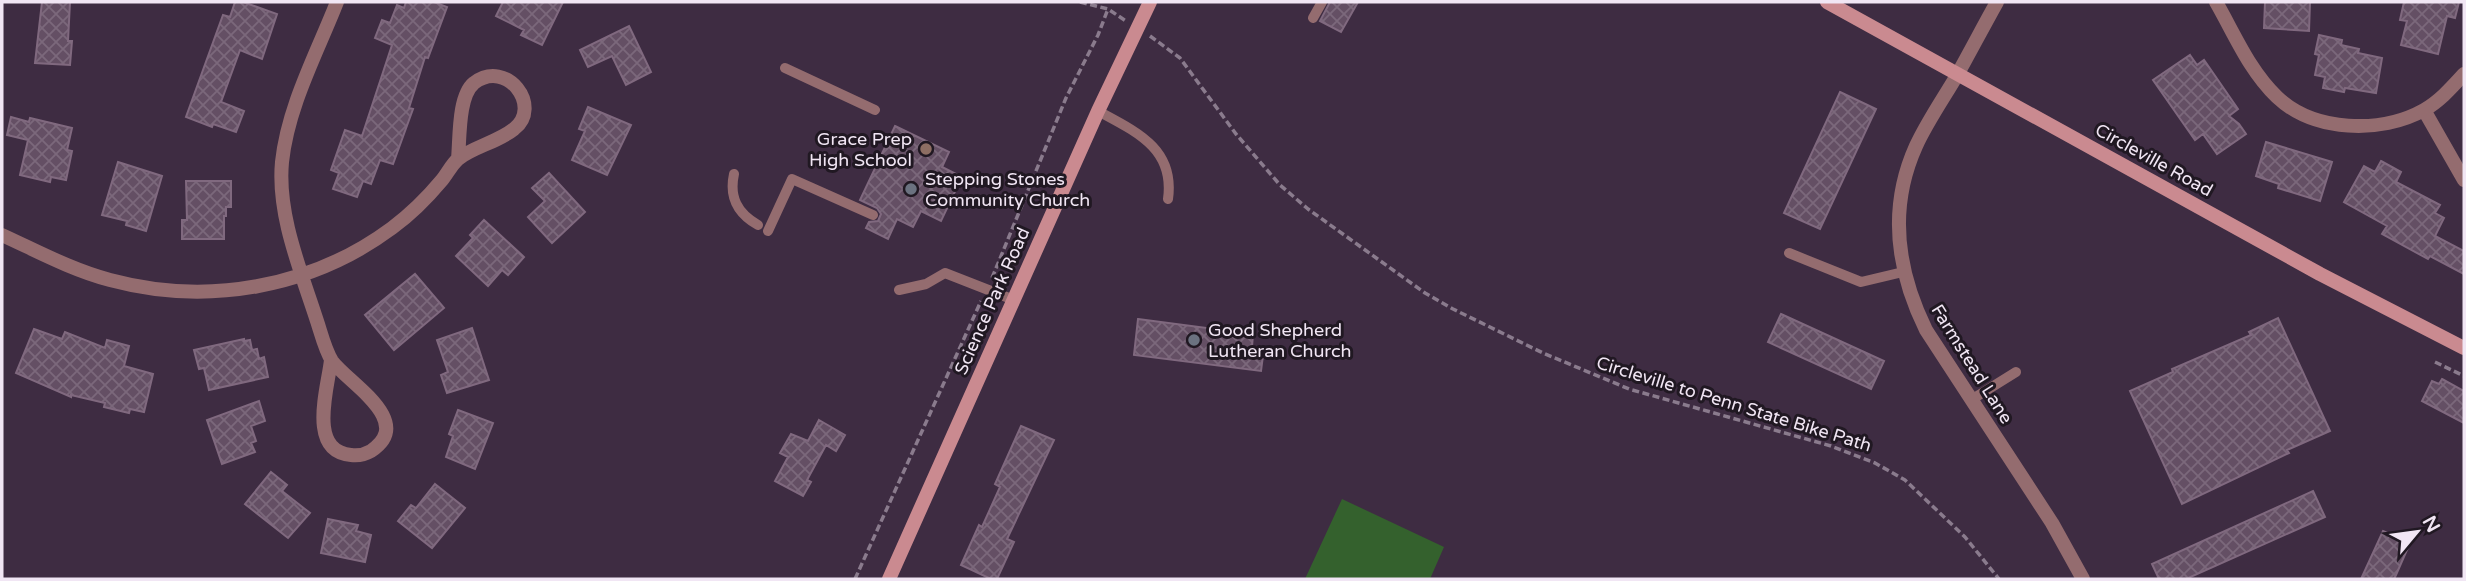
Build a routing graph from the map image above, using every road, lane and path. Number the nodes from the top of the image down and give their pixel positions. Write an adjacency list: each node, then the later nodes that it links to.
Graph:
1 (337, 2): 25 (street)
2 (1080, 2): 8 (path)
3 (1150, 2): 16 (street, Science Park Road)
4 (1322, 2): 9 (lane)
5 (1827, 2): 12 (street, Circleville Road)
6 (1997, 2): 12 (street, Farmstead Lane)
7 (2216, 2): 15 (street)
8 (1121, 18)
9 (1312, 18)
10 (1157, 41): 35 (path, Circleville to Penn State Bike Path)
11 (785, 68): 14 (lane)
12 (1958, 74): 24 (street, Farmstead Lane); 28 (street, Circleville Road)
13 (2464, 74): 15 (street)
14 (875, 110)
15 (2424, 110): 19 (street)
16 (1098, 111): 20 (lane); 27 (street, Science Park Road)
17 (458, 159): 17 (street); 25 (street)
18 (734, 174): 21 (lane)
19 (2464, 180)
20 (1168, 199)
21 (873, 215)
22 (2, 235): 25 (street)
23 (1789, 253): 24 (lane)
24 (1903, 272): 33 (street, Farmstead Lane)
25 (303, 274): 29 (street)
26 (899, 290): 27 (lane)
27 (1014, 300): 34 (street, Science Park Road)
28 (2464, 348)
29 (331, 360): 29 (street)
30 (2435, 362): 32 (path)
31 (2016, 372): 33 (lane)
32 (2464, 376)
33 (1971, 400): 36 (street, Farmstead Lane)
34 (889, 579)
35 (1999, 579)
36 (2083, 579)

